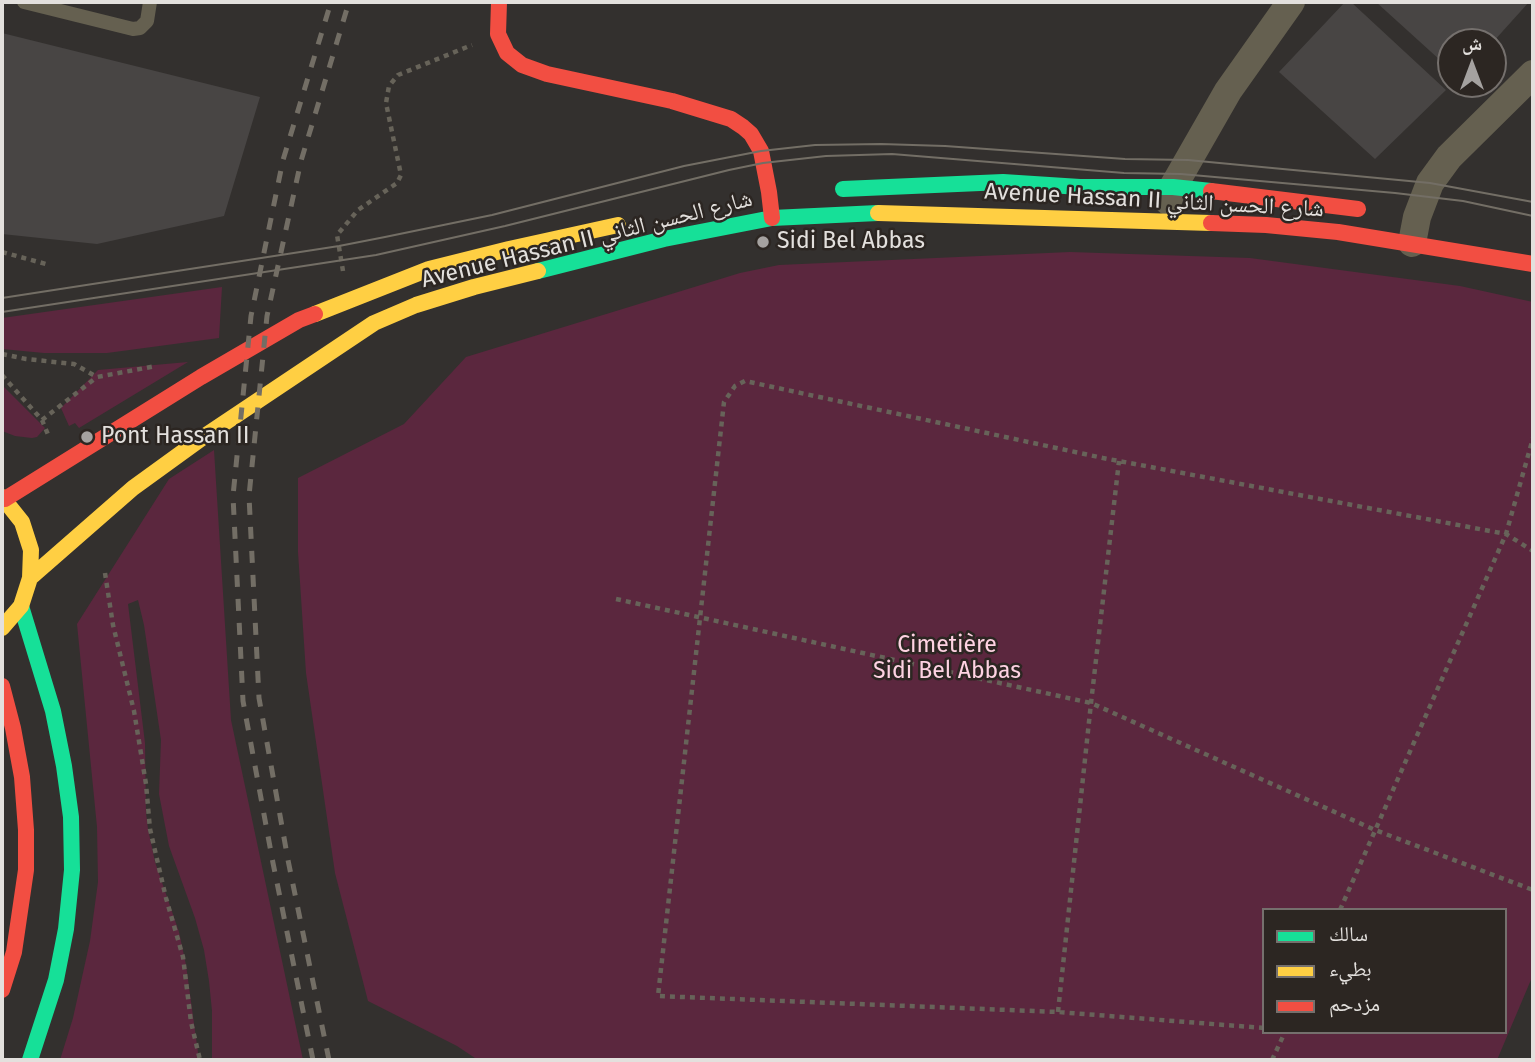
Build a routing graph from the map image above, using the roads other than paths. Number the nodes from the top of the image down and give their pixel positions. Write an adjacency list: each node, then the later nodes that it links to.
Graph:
1 (24, 2): 2 (lane)
2 (150, 2)
3 (499, 2): 9 (main road)
4 (1291, 2): 6 (street)
5 (1533, 74): 12 (street)
6 (1173, 187): 7 (main road, Avenue Hassan II شارع الحسن الثاني); 8 (main road, Avenue Hassan II شارع الحسن الثاني); 11 (street)
7 (824, 190)
8 (1371, 211)
9 (772, 218): 11 (main road, Avenue Hassan II شارع الحسن الثاني); 15 (main road, Avenue Hassan II شارع الحسن الثاني)
10 (629, 222): 14 (main road, Avenue Hassan II شارع الحسن الثاني)
11 (1160, 222): 12 (main road, Avenue Hassan II شارع الحسن الثاني)
12 (1416, 224): 13 (main road, Avenue Hassan II شارع الحسن الثاني)
13 (1533, 264)
14 (3, 498): 15 (main road)
15 (30, 578): 16 (main road)
16 (21, 606): 17 (main road); 20 (main road)
17 (2, 628)
18 (2, 686): 19 (main road)
19 (2, 990)
20 (30, 1060)

